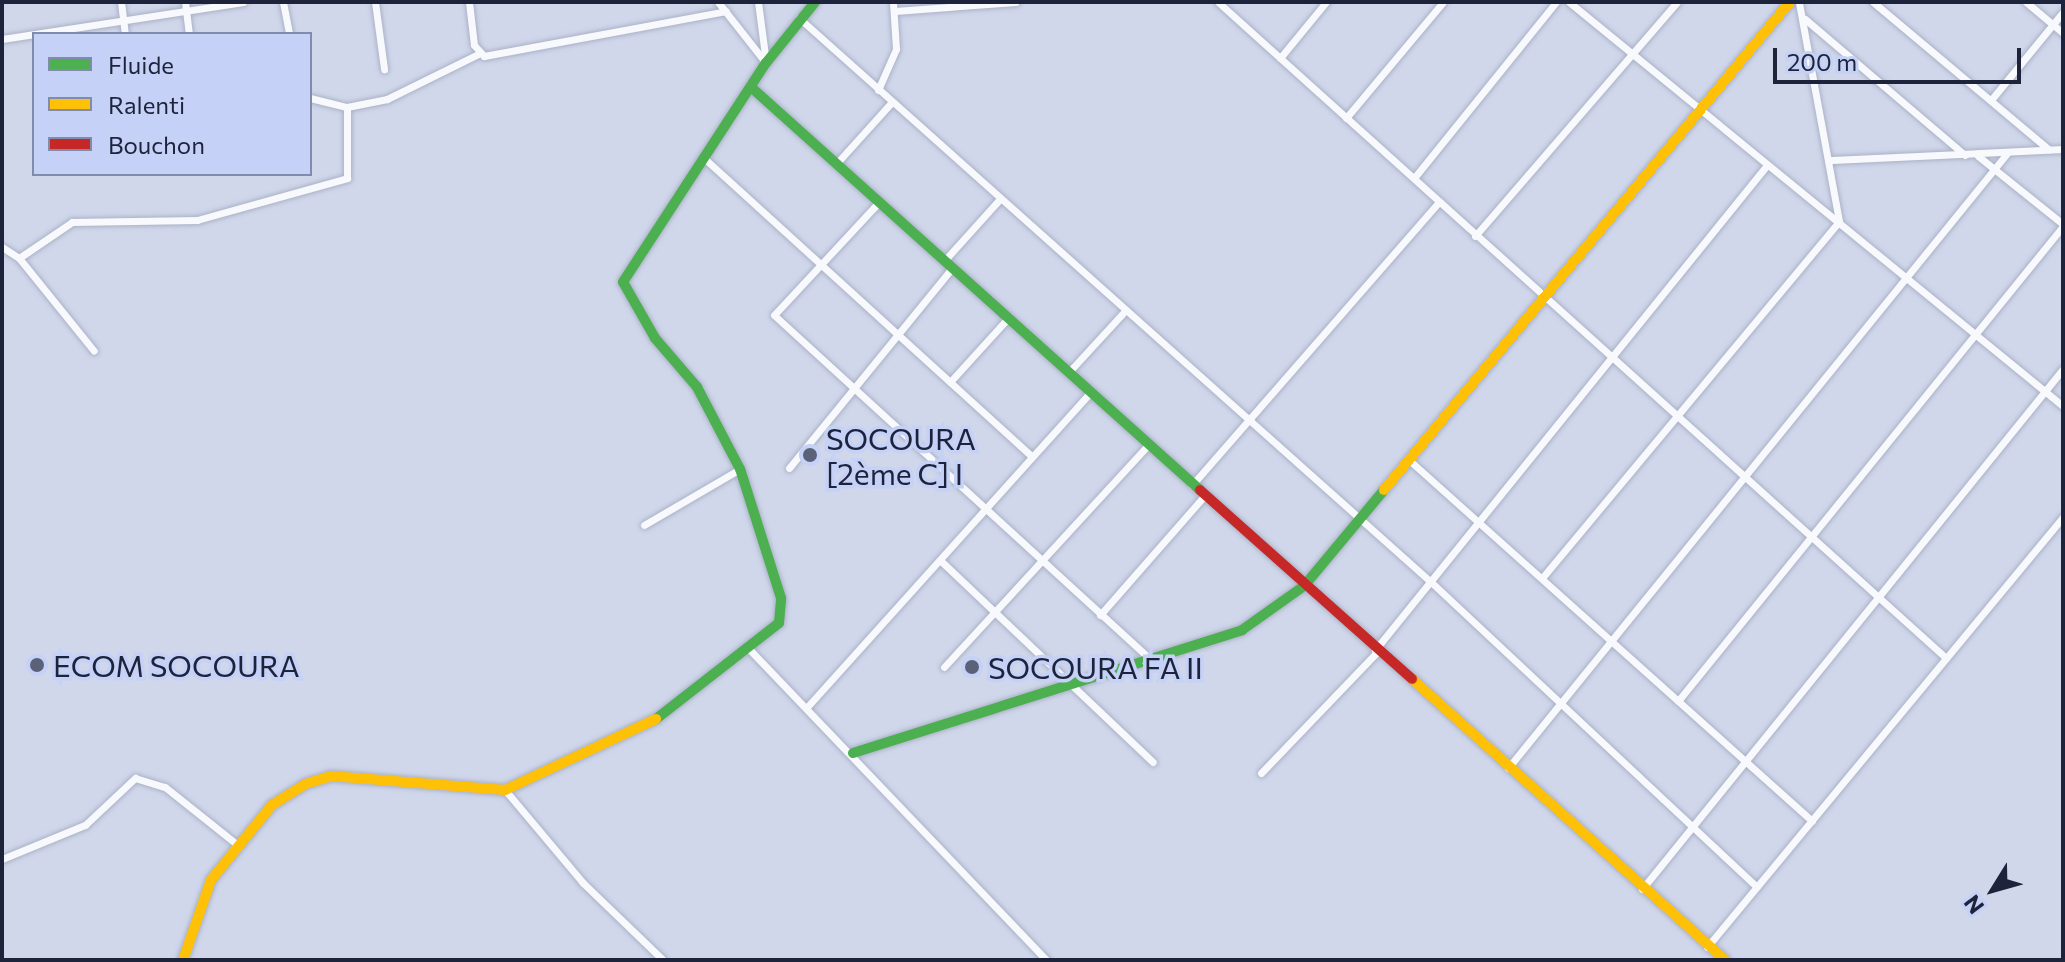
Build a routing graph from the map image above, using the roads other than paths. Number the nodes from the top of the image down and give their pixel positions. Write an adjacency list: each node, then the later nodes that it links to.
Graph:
1 (121, 2): 26 (street)
2 (243, 2): 20 (street)
3 (283, 2): 31 (street)
4 (375, 2): 39 (street)
5 (469, 2): 35 (street)
6 (718, 2): 22 (street)
7 (758, 2): 38 (street)
8 (815, 2): 24 (street)
9 (1016, 2): 21 (street)
10 (1218, 2): 37 (street)
11 (1326, 2): 37 (street)
12 (1443, 2): 47 (street)
13 (1556, 2): 58 (street)
14 (1569, 2): 36 (street)
15 (1677, 2): 36 (street)
16 (1790, 2): 46 (street)
17 (1799, 2): 25 (street)
18 (1873, 2): 43 (street)
19 (2026, 2): 27 (street)
20 (185, 6): 26 (street); 30 (street)
21 (894, 6): 41 (street)
22 (726, 11): 35 (street); 38 (street)
23 (2063, 12): 27 (street)
24 (799, 18): 38 (street); 41 (street)
25 (1804, 19): 51 (street); 54 (street)
26 (123, 20): 28 (street); 29 (street)
27 (2053, 25): 32 (street); 43 (street)
28 (49, 32)
29 (125, 32)
30 (189, 32)
31 (289, 32)
32 (2063, 33)
33 (32, 35): 34 (street)
34 (2, 39)
35 (478, 54): 45 (street)
36 (1633, 55): 46 (street); 64 (street)
37 (1280, 58): 47 (street)
38 (766, 63): 40 (street)
39 (384, 69)
40 (752, 88): 53 (street); 55 (street)
41 (878, 90): 44 (street)
42 (312, 98): 45 (street)
43 (1991, 100): 48 (street)
44 (891, 103): 55 (street); 59 (street)
45 (347, 107): 66 (street)
46 (1700, 110): 56 (street); 70 (street)
47 (1346, 118): 58 (street)
48 (2048, 149): 49 (street); 50 (street)
49 (2063, 149)
50 (2008, 152): 52 (street); 57 (street)
51 (1965, 155): 52 (street); 54 (street)
52 (1978, 156): 57 (street)
53 (705, 159): 67 (street); 90 (street)
54 (1832, 160): 62 (street)
55 (836, 164): 60 (street)
56 (1767, 165): 62 (street); 76 (street)
57 (1994, 169): 63 (street); 69 (street)
58 (1414, 178): 61 (street)
59 (999, 200): 68 (street); 71 (street)
60 (879, 202): 67 (street); 68 (street)
61 (1439, 202): 64 (street); 85 (street)
62 (1839, 221): 69 (street); 84 (street)
63 (2063, 225): 74 (street)
64 (1475, 236): 70 (street)
65 (2, 247): 66 (street)
66 (19, 258): 75 (street)
67 (822, 263): 73 (street); 80 (street)
68 (948, 265): 72 (street); 73 (street)
69 (1906, 278): 74 (street); 91 (street)
70 (1545, 297): 76 (street); 88 (street)
71 (1123, 313): 78 (street); 85 (street)
72 (1008, 318): 78 (street); 79 (street)
73 (896, 333): 79 (street); 80 (street)
74 (1975, 334): 81 (street); 99 (street)
75 (94, 351)
76 (1612, 357): 84 (street); 97 (street)
77 (2063, 369): 81 (street)
78 (1068, 373): 82 (street)
79 (950, 382): 87 (street)
80 (852, 387): 89 (street); 94 (street)
81 (2044, 391): 83 (street); 105 (street)
82 (1090, 393): 86 (street); 87 (street)
83 (2063, 406)
84 (1677, 417): 91 (street); 102 (street)
85 (1247, 425): 92 (street); 96 (street)
86 (1148, 445): 92 (street); 101 (street)
87 (1030, 455): 94 (street)
88 (1409, 460): 96 (street); 97 (street)
89 (789, 468)
90 (740, 469): 98 (street); 109 (street)
91 (1745, 477): 99 (street); 108 (street)
92 (1192, 485): 93 (street)
93 (1204, 496): 104 (street); 107 (street)
94 (986, 511): 100 (street); 101 (street)
95 (2063, 517): 112 (street)
96 (1360, 519): 103 (street); 104 (street)
97 (1478, 522): 102 (street); 103 (street)
98 (644, 525)
99 (1811, 537): 105 (street); 115 (street)
100 (941, 561): 106 (street); 117 (street)
101 (1040, 562): 106 (street); 107 (street)
102 (1542, 578): 108 (street)
103 (1431, 582): 110 (street); 116 (street)
104 (1304, 586): 110 (street); 111 (street)
105 (1879, 598): 112 (street); 119 (street)
106 (994, 612): 113 (street); 114 (street)
107 (1100, 615): 111 (street)
108 (1611, 641): 115 (street); 116 (street)
109 (751, 651): 117 (street); 123 (street)
110 (1376, 651): 121 (street); 122 (street)
111 (1149, 658): 114 (street)
112 (1946, 658): 124 (street)
113 (944, 667)
114 (1072, 681): 118 (street); 120 (street)
115 (1678, 701): 119 (street)
116 (1560, 704): 121 (street); 125 (street)
117 (808, 706): 118 (street)
118 (853, 753): 133 (street)
119 (1743, 758): 124 (street); 125 (street)
120 (1153, 762)
121 (1507, 769): 129 (street)
122 (1261, 773)
123 (505, 790): 126 (street); 132 (street)
124 (1812, 821): 128 (street)
125 (1689, 826): 128 (street); 129 (street)
126 (239, 846): 127 (street); 131 (street)
127 (2, 859)
128 (1757, 887): 130 (street)
129 (1642, 889): 130 (street)
130 (1706, 948): 134 (street)
131 (183, 960)
132 (663, 960)
133 (1046, 960)
134 (1725, 960)

